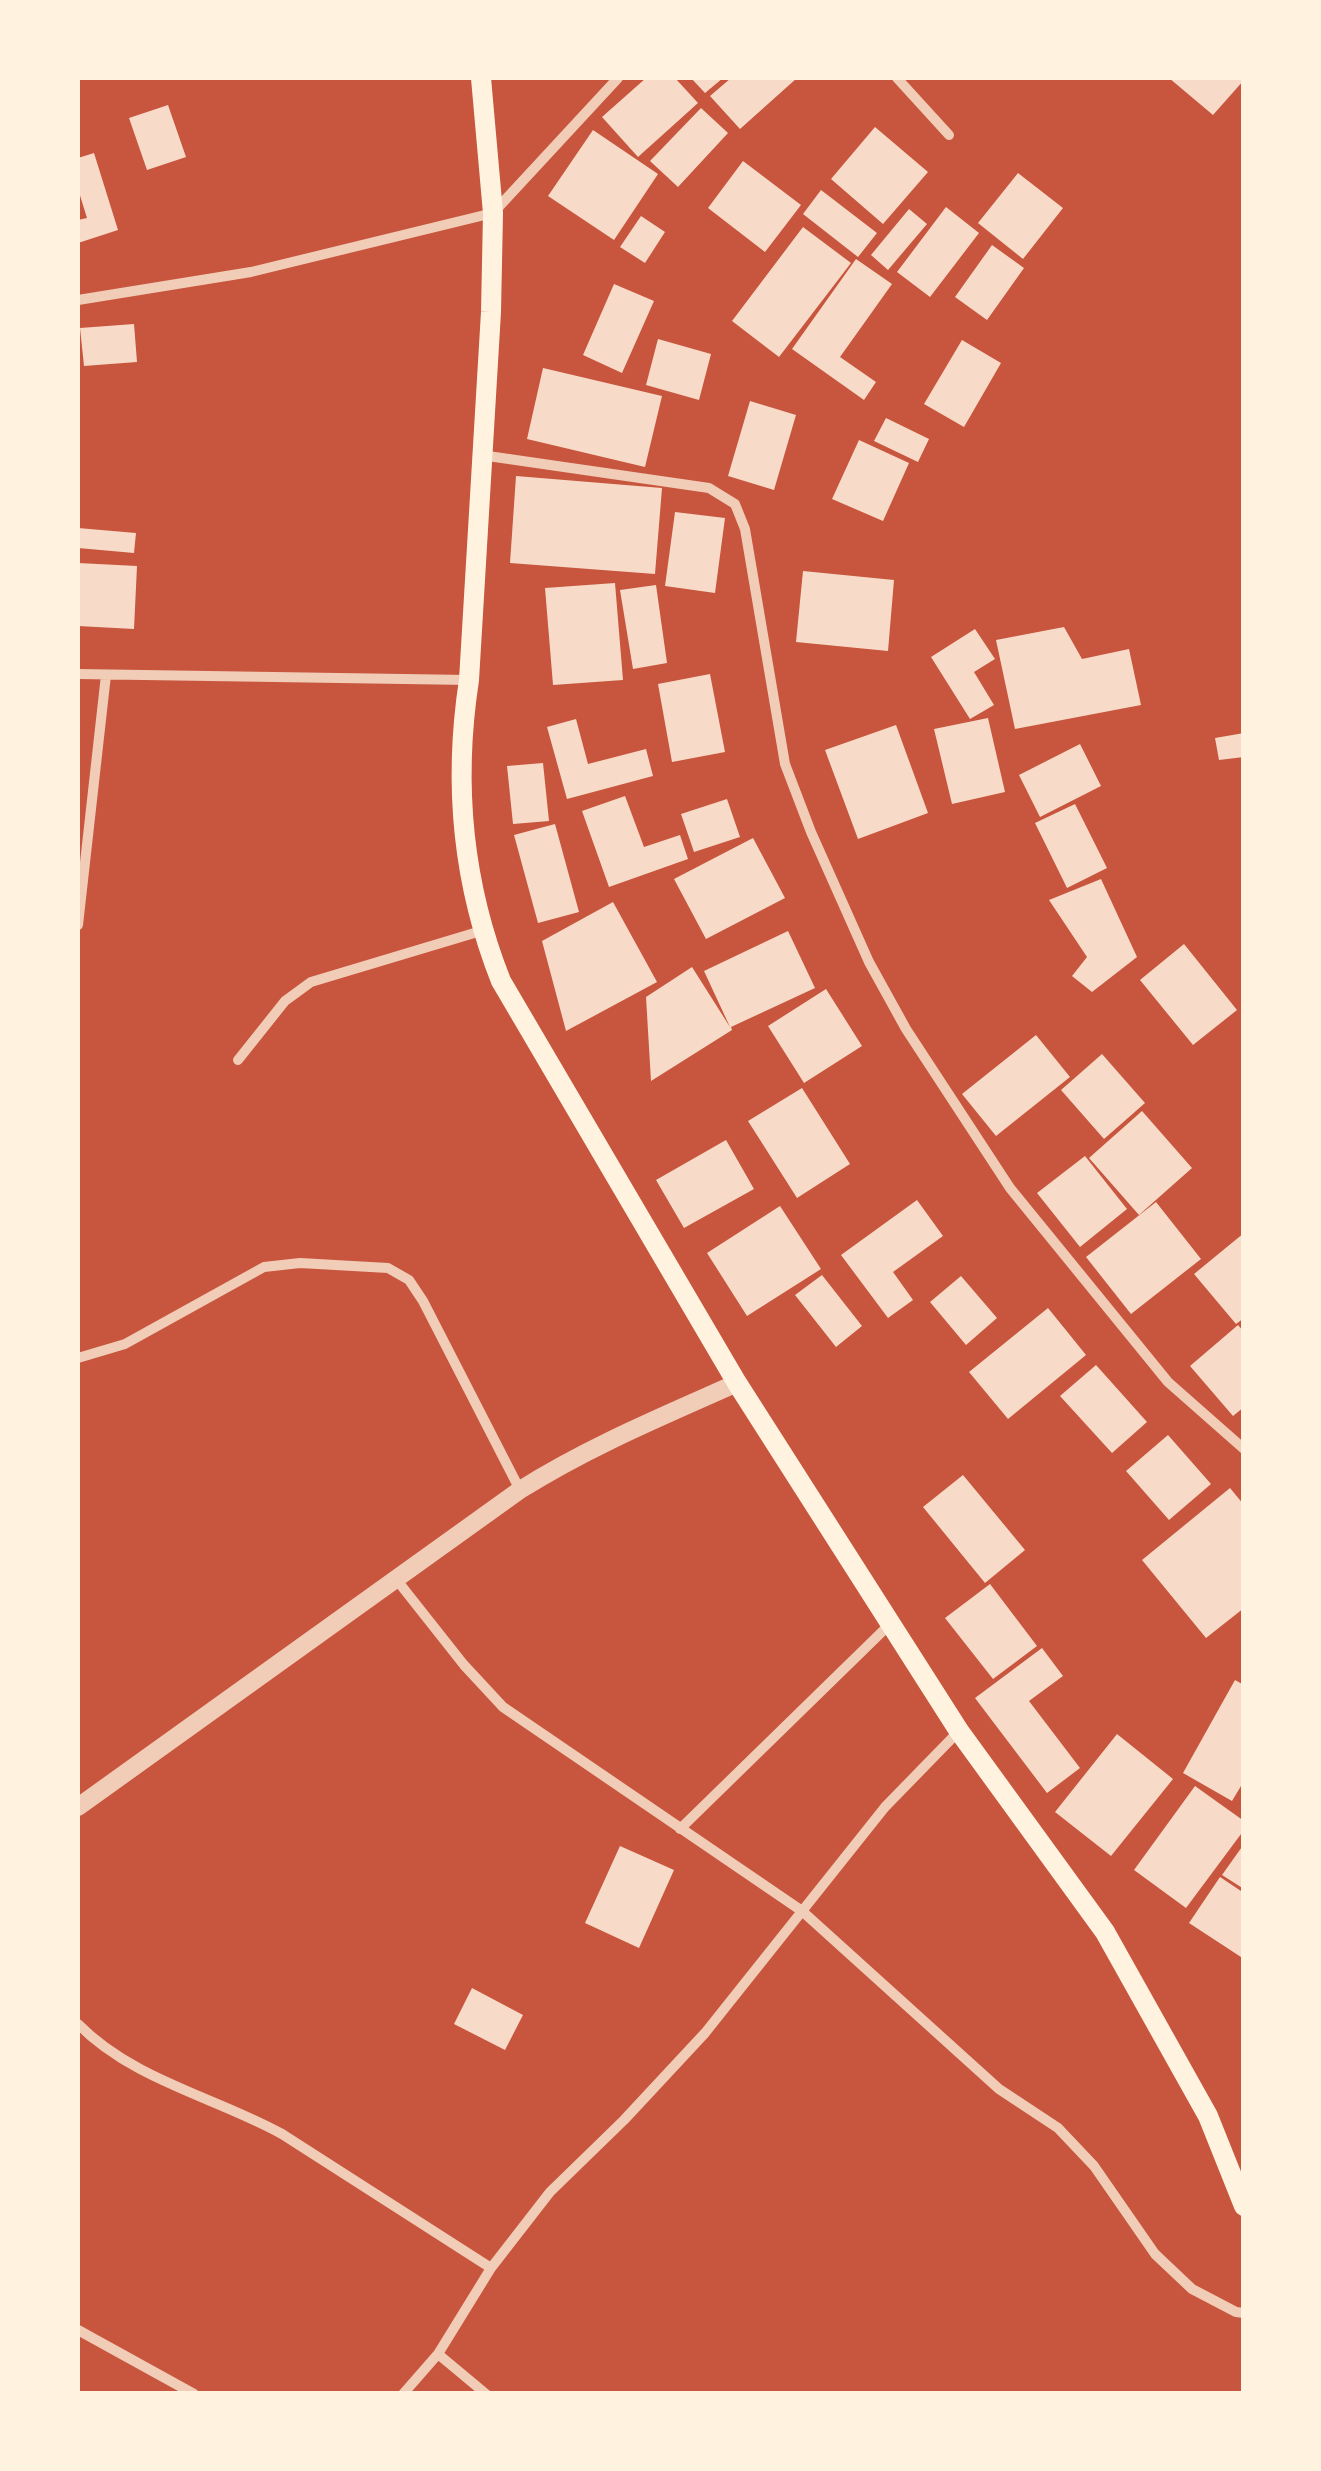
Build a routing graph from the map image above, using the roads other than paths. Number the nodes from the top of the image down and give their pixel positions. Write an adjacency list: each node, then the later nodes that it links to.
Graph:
1 (481, 78): 5 (main road)
2 (618, 78): 5 (street)
3 (897, 78): 4 (street)
4 (949, 135)
5 (493, 213): 6 (street); 7 (main road)
6 (78, 300)
7 (480, 455): 10 (main road); 16 (street)
8 (78, 674): 9 (street)
9 (106, 674): 10 (street); 11 (street)
10 (470, 680): 12 (main road)
11 (78, 926)
12 (481, 931): 13 (street); 15 (main road)
13 (238, 1060)
14 (78, 1358): 17 (street)
15 (737, 1383): 17 (street); 19 (main road)
16 (1244, 1449)
17 (520, 1490): 18 (street)
18 (396, 1579): 21 (street); 22 (street)
19 (890, 1624): 20 (main road); 22 (street)
20 (959, 1731): 23 (street); 25 (main road)
21 (78, 1807)
22 (680, 1829): 23 (street)
23 (802, 1911): 26 (street); 27 (street)
24 (78, 2024): 26 (street)
25 (1244, 2206)
26 (491, 2268): 29 (street)
27 (1244, 2313)
28 (78, 2330): 30 (street)
29 (438, 2354): 31 (street); 32 (street)
30 (194, 2394)
31 (403, 2394)
32 (486, 2394)

